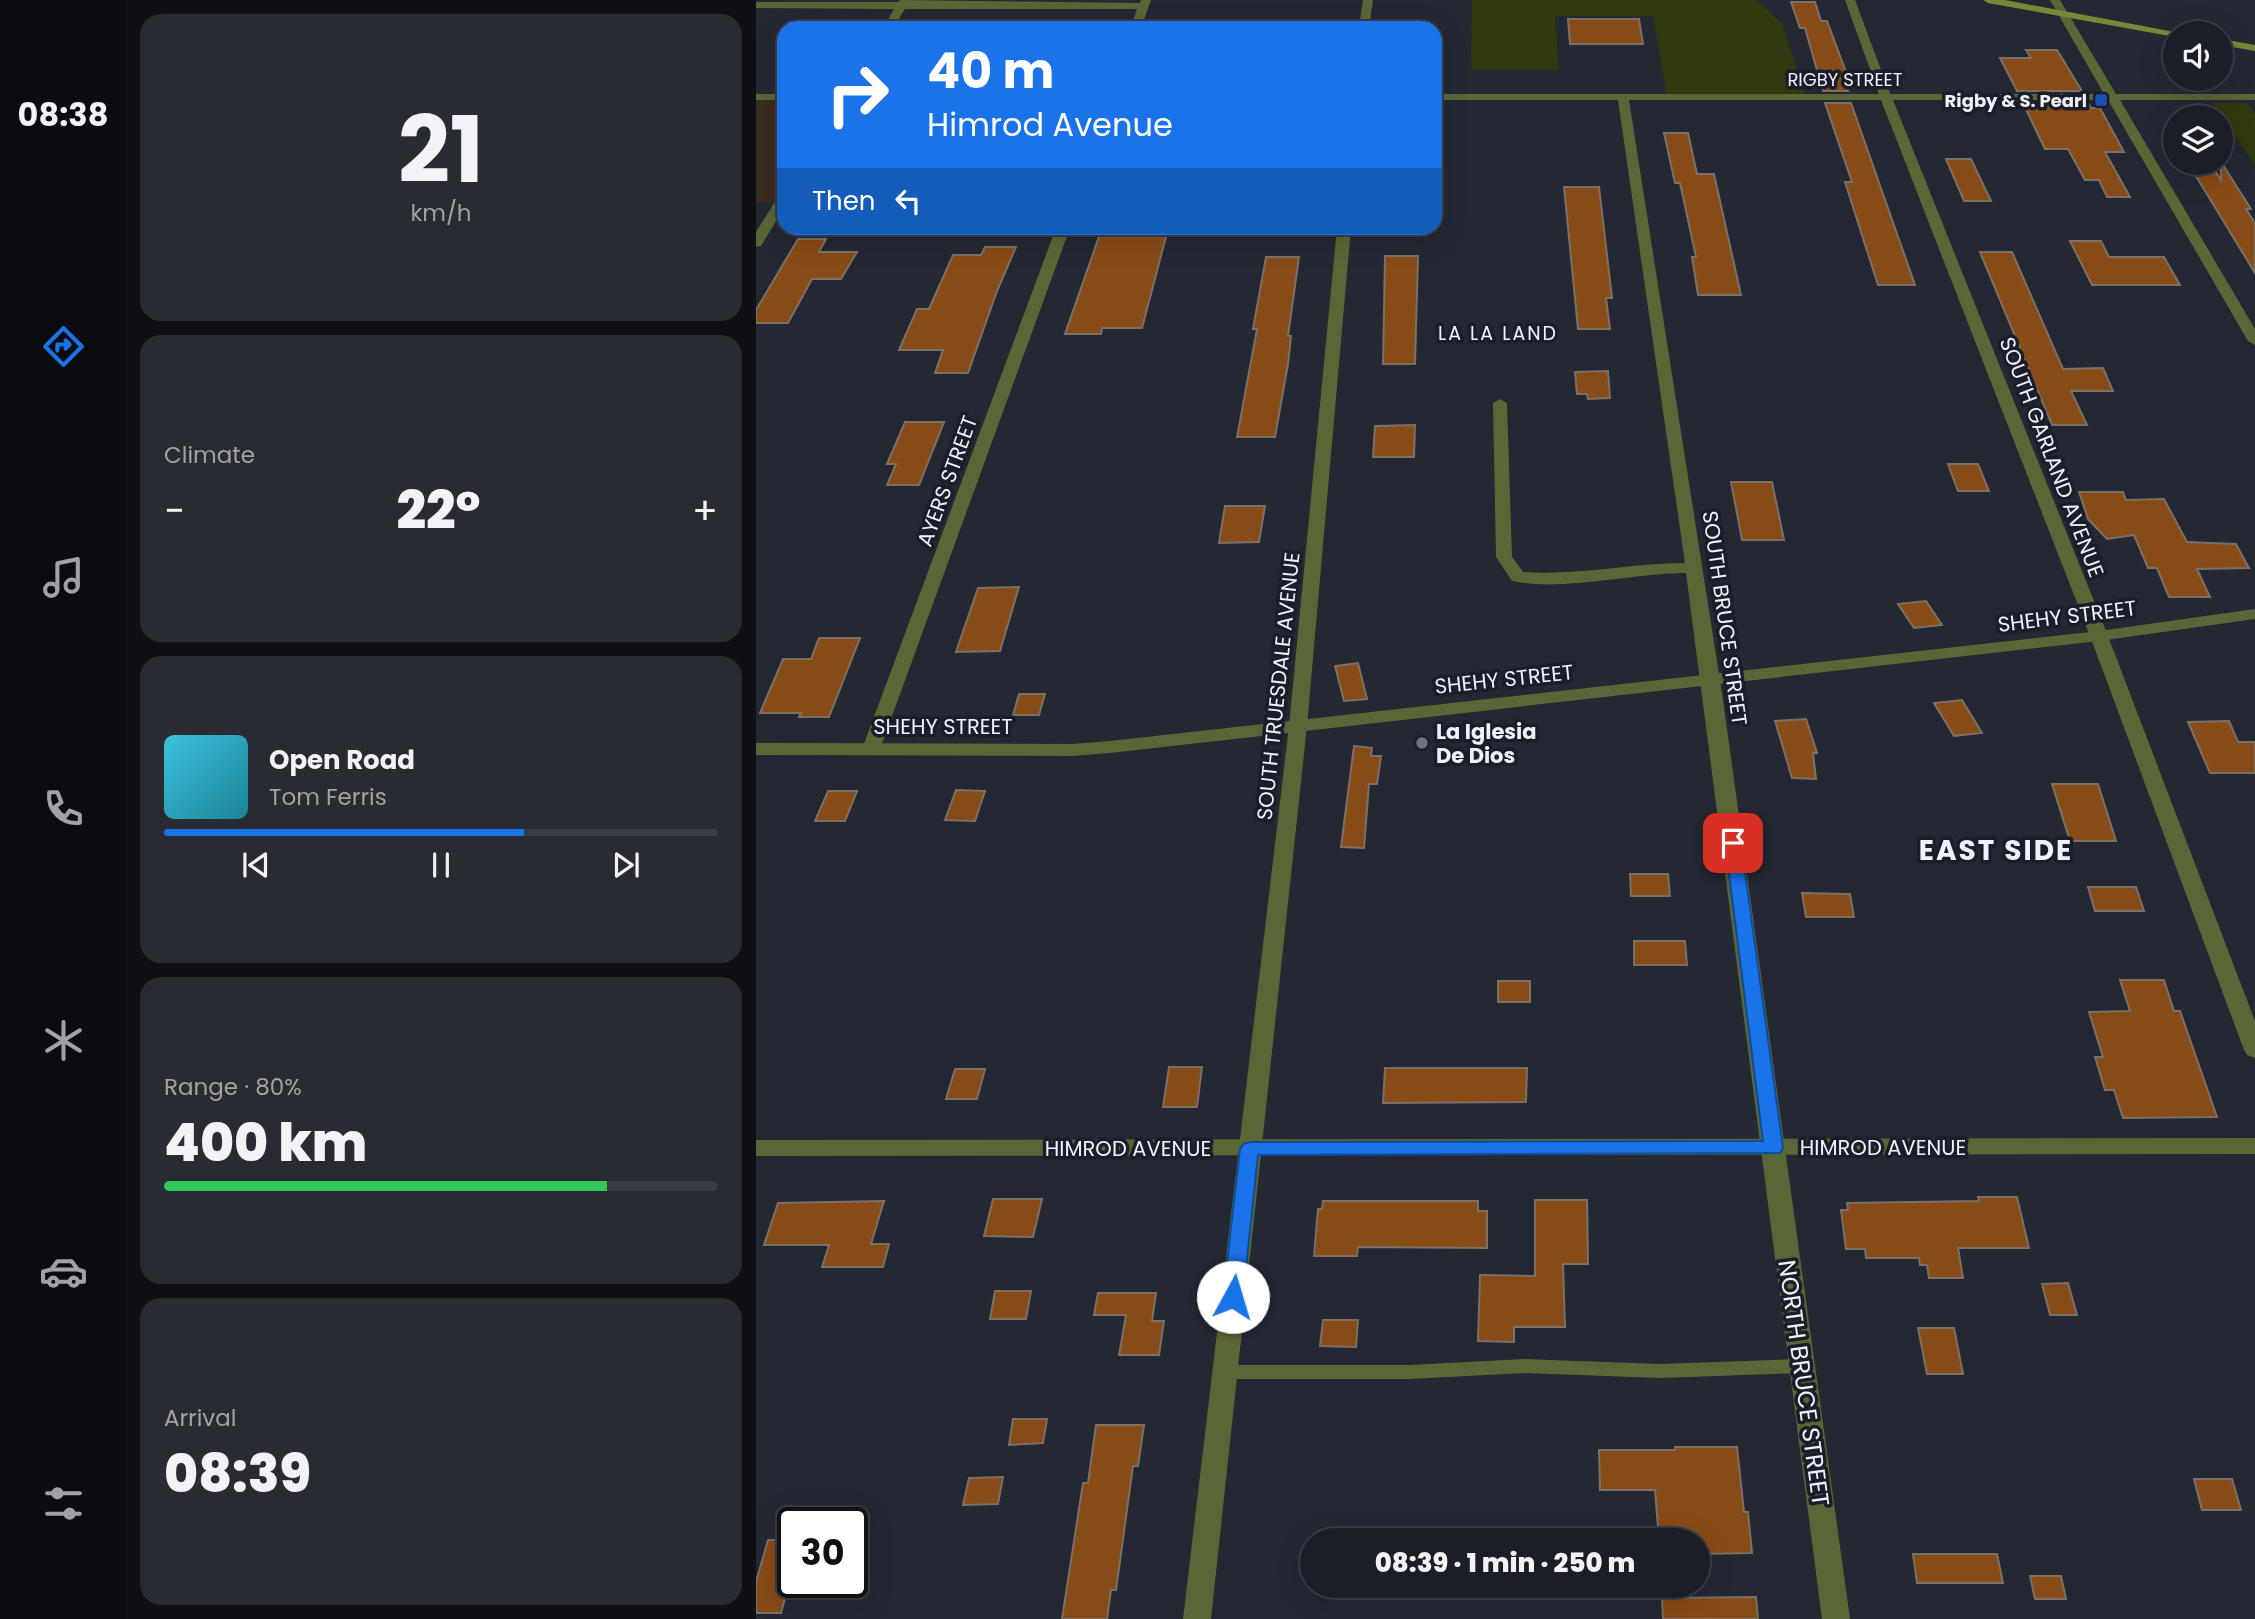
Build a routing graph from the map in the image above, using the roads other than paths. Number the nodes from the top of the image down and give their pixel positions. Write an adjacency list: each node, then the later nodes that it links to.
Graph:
1 (1368, 0): 11 (street)
2 (1850, 0): 19 (street, SOUTH GARLAND AVENUE)
3 (1988, 0): 8 (main road)
4 (2055, 0): 8 (street)
5 (904, 3): 6 (street); 7 (street); 9 (street)
6 (1145, 3): 10 (street)
7 (756, 5)
8 (2063, 13): 12 (main road); 20 (street)
9 (892, 21)
10 (1139, 21)
11 (1365, 21)
12 (2163, 32)
13 (2233, 44): 14 (main road)
14 (2255, 48)
15 (756, 97): 16 (street)
16 (777, 97)
17 (1442, 97): 18 (street, RIGBY STREET)
18 (1623, 97): 19 (street, RIGBY STREET); 28 (street, SOUTH BRUCE STREET)
19 (1886, 97): 20 (street, RIGBY STREET); 30 (street, SOUTH GARLAND AVENUE)
20 (2112, 97): 21 (street, RIGBY STREET); 26 (street)
21 (2255, 97)
22 (777, 208): 25 (street)
23 (1060, 235): 34 (street, AYERS STREET)
24 (1343, 235): 32 (street, SOUTH TRUESDALE AVENUE)
25 (756, 243)
26 (2255, 341)
27 (1500, 403): 28 (street)
28 (1693, 568): 31 (street, SOUTH BRUCE STREET)
29 (2255, 614): 30 (street, SHEHY STREET)
30 (2099, 636): 31 (street, SHEHY STREET); 35 (street, SOUTH GARLAND AVENUE)
31 (1711, 680): 32 (street, SHEHY STREET); 38 (street, SOUTH BRUCE STREET)
32 (1298, 726): 34 (street, SHEHY STREET); 39 (street, SOUTH TRUESDALE AVENUE)
33 (756, 749): 34 (street, SHEHY STREET)
34 (871, 749)
35 (2255, 1049)
36 (2255, 1146): 38 (street, HIMROD AVENUE)
37 (756, 1148): 39 (street, HIMROD AVENUE)
38 (1773, 1148): 39 (street, HIMROD AVENUE); 40 (street, NORTH BRUCE STREET)
39 (1250, 1149): 41 (street, SOUTH TRUESDALE AVENUE)
40 (1802, 1366): 41 (lane); 43 (street, NORTH BRUCE STREET)
41 (1225, 1372): 42 (street, SOUTH TRUESDALE AVENUE)
42 (1197, 1619)
43 (1836, 1619)

